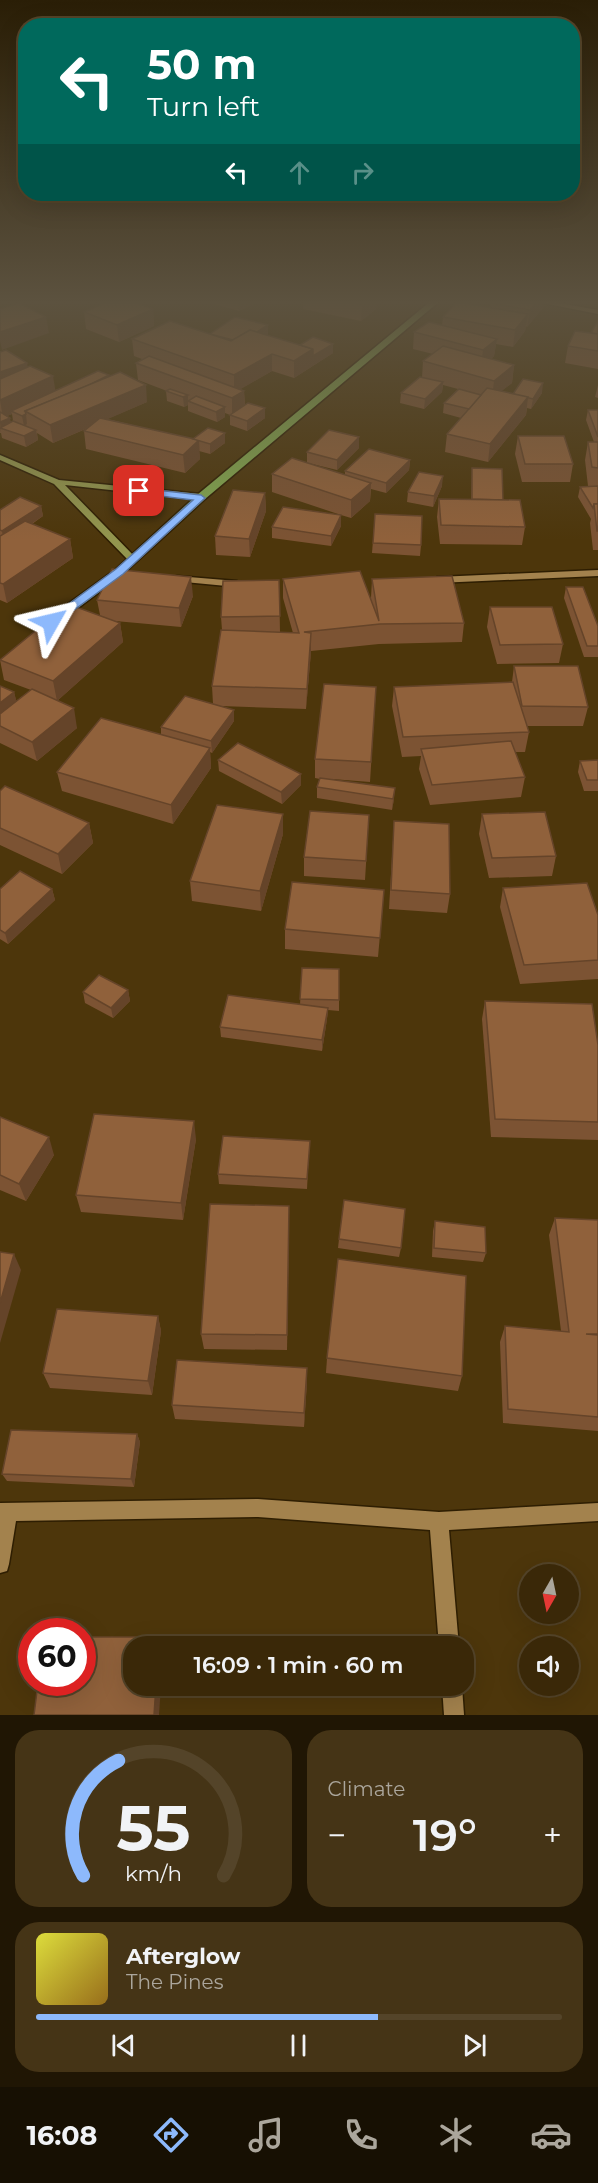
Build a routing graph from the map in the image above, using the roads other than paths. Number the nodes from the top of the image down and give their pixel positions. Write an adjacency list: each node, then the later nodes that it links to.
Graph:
1 (342, 380): 4 (main road)
2 (0, 457): 3 (street)
3 (57, 482): 4 (street); 5 (street)
4 (201, 498): 5 (main road)
5 (132, 559): 6 (main road)
6 (119, 572): 7 (street); 12 (main road)
7 (131, 573)
8 (598, 573): 10 (street)
9 (166, 578): 11 (street)
10 (425, 580)
11 (249, 585)
12 (46, 626)
13 (598, 1512): 15 (street)
14 (4, 1513): 15 (street); 16 (street)
15 (439, 1521): 17 (street)
16 (0, 1564)
17 (448, 1636)
18 (453, 1696): 19 (street)
19 (454, 1715)

